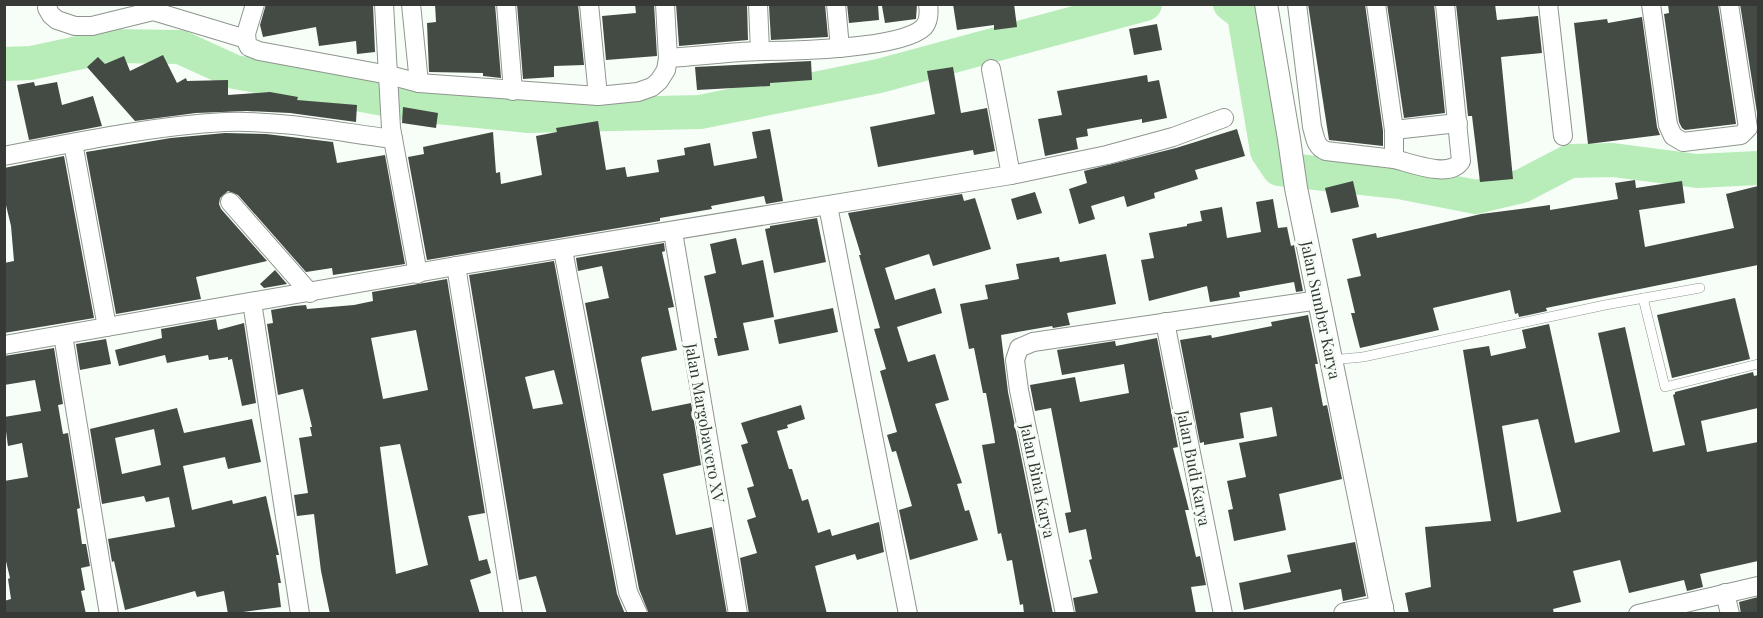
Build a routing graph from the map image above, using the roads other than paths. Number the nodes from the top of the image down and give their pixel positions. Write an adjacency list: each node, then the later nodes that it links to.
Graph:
1 (48, 4): 18 (street)
2 (255, 4): 19 (street)
3 (384, 4): 24 (street)
4 (411, 4): 25 (street)
5 (506, 4): 26 (street)
6 (589, 4): 27 (street)
7 (665, 4): 22 (street)
8 (758, 4): 21 (street)
9 (836, 4): 20 (street)
10 (928, 4): 20 (street)
11 (1296, 4): 35 (street)
12 (1376, 4): 30 (street)
13 (1445, 4): 29 (street)
14 (1548, 4): 32 (street)
15 (1651, 4): 16 (street)
16 (1729, 4)
17 (1267, 5): 46 (street, Jalan Sumber Karya)
18 (154, 8): 19 (street)
19 (246, 39): 24 (street)
20 (840, 48): 21 (street)
21 (760, 51): 22 (street)
22 (668, 58): 27 (street)
23 (991, 69): 36 (street)
24 (389, 83): 25 (street); 31 (street)
25 (419, 83): 26 (street)
26 (513, 91): 27 (street)
27 (598, 96)
28 (1224, 118): 36 (street)
29 (1458, 123): 30 (street); 35 (street)
30 (1394, 130): 35 (street)
31 (392, 134): 33 (street); 42 (street)
32 (1563, 136)
33 (73, 143): 34 (street); 49 (street)
34 (4, 156)
35 (1394, 159)
36 (1011, 175): 38 (street)
37 (230, 202): 44 (street)
38 (828, 206): 39 (street); 62 (street)
39 (673, 232): 40 (street); 61 (street, Jalan Margobawero XV)
40 (563, 250): 41 (street); 60 (street)
41 (456, 266): 42 (street); 59 (street)
42 (418, 274): 44 (street)
43 (1700, 288): 45 (lane)
44 (310, 293): 47 (street)
45 (1643, 298): 52 (lane); 53 (lane)
46 (1318, 300): 48 (street); 52 (street, Jalan Sumber Karya)
47 (252, 302): 49 (street); 58 (street)
48 (1165, 322): 63 (street, Jalan Bina Karya); 64 (street, Jalan Budi Karya)
49 (107, 327): 50 (street)
50 (63, 335): 51 (street); 57 (street)
51 (4, 345)
52 (1331, 360): 56 (street, Jalan Sumber Karya)
53 (1758, 364)
54 (1758, 586): 55 (street)
55 (1725, 593): 66 (street); 67 (street)
56 (1383, 610): 65 (street)
57 (109, 614)
58 (300, 614)
59 (513, 614)
60 (638, 614)
61 (738, 614)
62 (908, 614)
63 (1065, 614)
64 (1223, 614)
65 (1345, 614)
66 (1638, 614)
67 (1730, 614)

